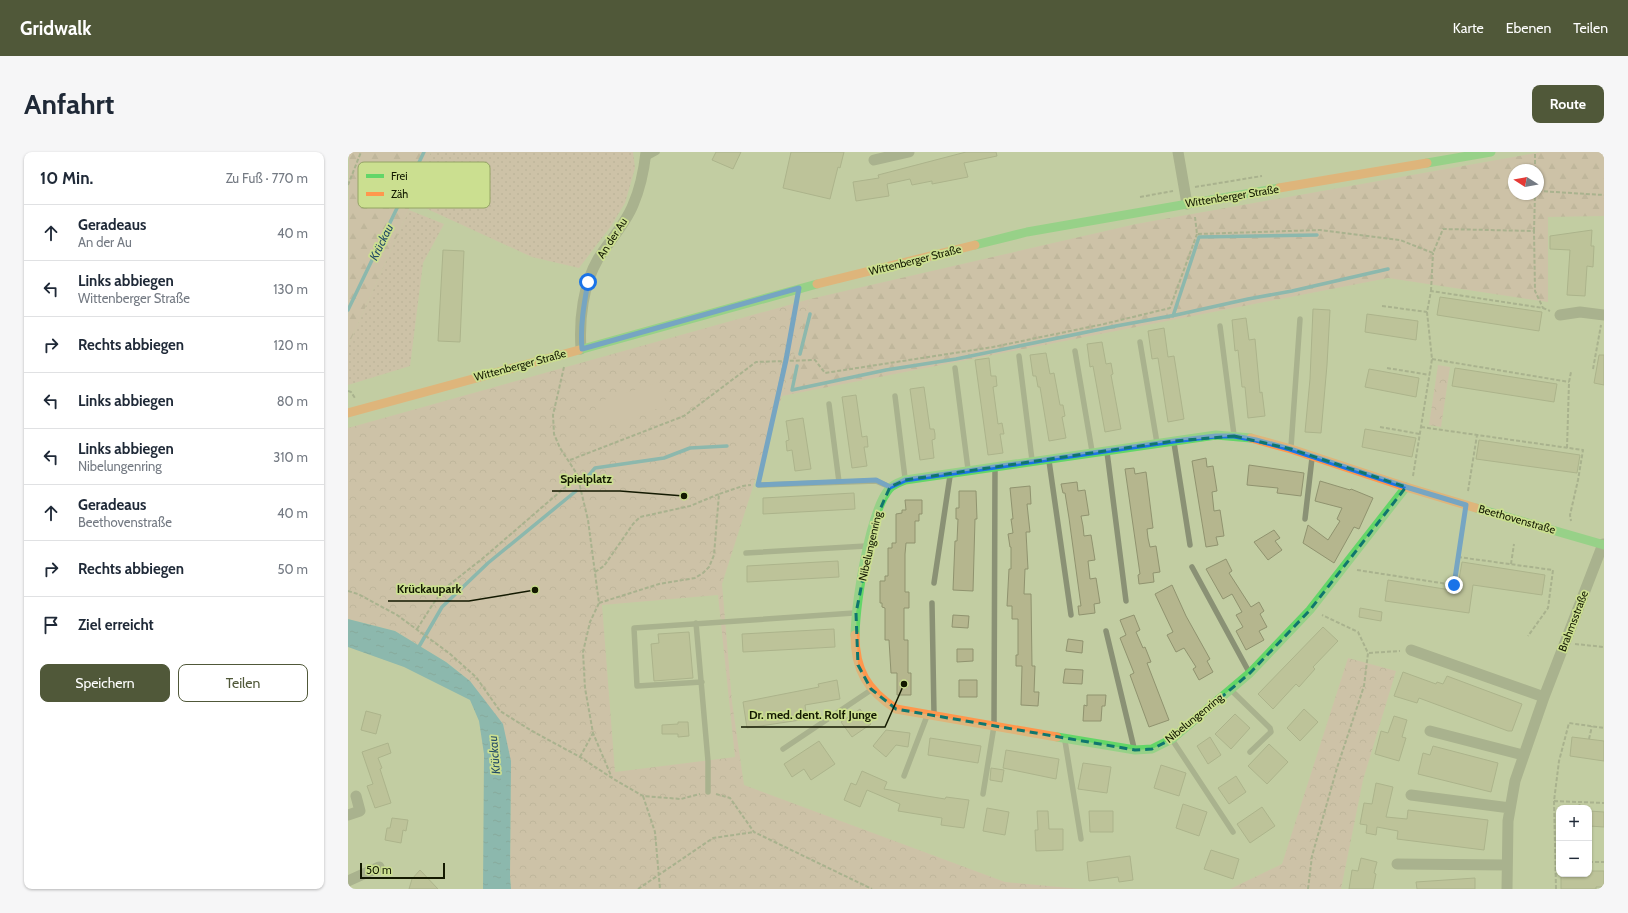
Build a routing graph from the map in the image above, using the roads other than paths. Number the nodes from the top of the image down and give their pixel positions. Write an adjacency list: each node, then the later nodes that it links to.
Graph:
1 (657, 152): 5 (lane)
2 (909, 152): 6 (street)
3 (1178, 152): 7 (street)
4 (1491, 152): 7 (street, Wittenberger Straße)
5 (646, 155): 13 (street, An der Au)
6 (874, 160)
7 (1190, 203): 13 (street, Wittenberger Straße)
8 (1560, 315): 9 (street)
9 (1603, 315)
10 (1300, 320): 23 (lane)
11 (1220, 326): 20 (lane)
12 (1140, 342): 22 (lane)
13 (582, 349): 19 (street, Wittenberger Straße)
14 (1075, 351): 25 (lane)
15 (1019, 356): 28 (lane)
16 (955, 368): 30 (lane)
17 (895, 396): 32 (lane)
18 (829, 404): 33 (lane)
19 (348, 413)
20 (1234, 436): 21 (street); 23 (street)
21 (1174, 441): 22 (street); 39 (lane)
22 (1157, 443): 24 (street)
23 (1290, 449): 26 (street)
24 (1107, 451): 25 (street); 44 (lane)
25 (1092, 454): 27 (street)
26 (1312, 456): 36 (street); 37 (lane)
27 (1048, 460): 28 (street); 47 (lane)
28 (1032, 462): 29 (street)
29 (995, 467): 30 (street); 57 (lane)
30 (968, 471): 31 (street)
31 (951, 474): 32 (street); 43 (lane)
32 (905, 480): 35 (street)
33 (839, 482): 34 (lane); 35 (lane)
34 (758, 485)
35 (890, 487): 40 (street, Nibelungenring)
36 (1406, 487): 38 (street, Beethovenstraße); 51 (street, Nibelungenring)
37 (1305, 519)
38 (1603, 544): 55 (street, Brahmsstraße)
39 (1190, 545)
40 (868, 546): 41 (lane); 46 (street, Nibelungenring)
41 (746, 552)
42 (1192, 567): 51 (lane)
43 (934, 583)
44 (1126, 600)
45 (932, 603): 56 (lane)
46 (856, 613): 48 (lane); 53 (street, Nibelungenring)
47 (1070, 616)
48 (696, 623): 52 (lane); 52 (lane)
49 (1106, 631): 62 (lane)
50 (1411, 650): 55 (street)
51 (1250, 673): 54 (street, Nibelungenring)
52 (702, 682): 66 (lane)
53 (872, 689): 56 (street, Nibelungenring); 61 (lane)
54 (1231, 689): 60 (street, Nibelungenring); 63 (lane)
55 (1544, 698): 64 (street, Brahmsstraße)
56 (931, 716): 57 (street, Nibelungenring); 65 (lane)
57 (994, 726): 59 (street, Nibelungenring); 67 (lane)
58 (1430, 731): 64 (street)
59 (1065, 739): 62 (street, Nibelungenring); 73 (lane)
60 (1172, 739): 62 (street, Nibelungenring); 72 (lane)
61 (783, 749)
62 (1135, 750)
63 (1250, 752)
64 (1523, 755): 70 (street, Brahmsstraße)
65 (904, 776)
66 (708, 792)
67 (983, 794)
68 (1411, 795): 70 (street)
69 (356, 796): 71 (street)
70 (1510, 808): 75 (street, Brahmsstraße)
71 (348, 815)
72 (1233, 832)
73 (1081, 839)
74 (1397, 864): 75 (street)
75 (1507, 865): 78 (street, Brahmsstraße)
76 (379, 867): 77 (street)
77 (348, 882)
78 (1507, 889)

